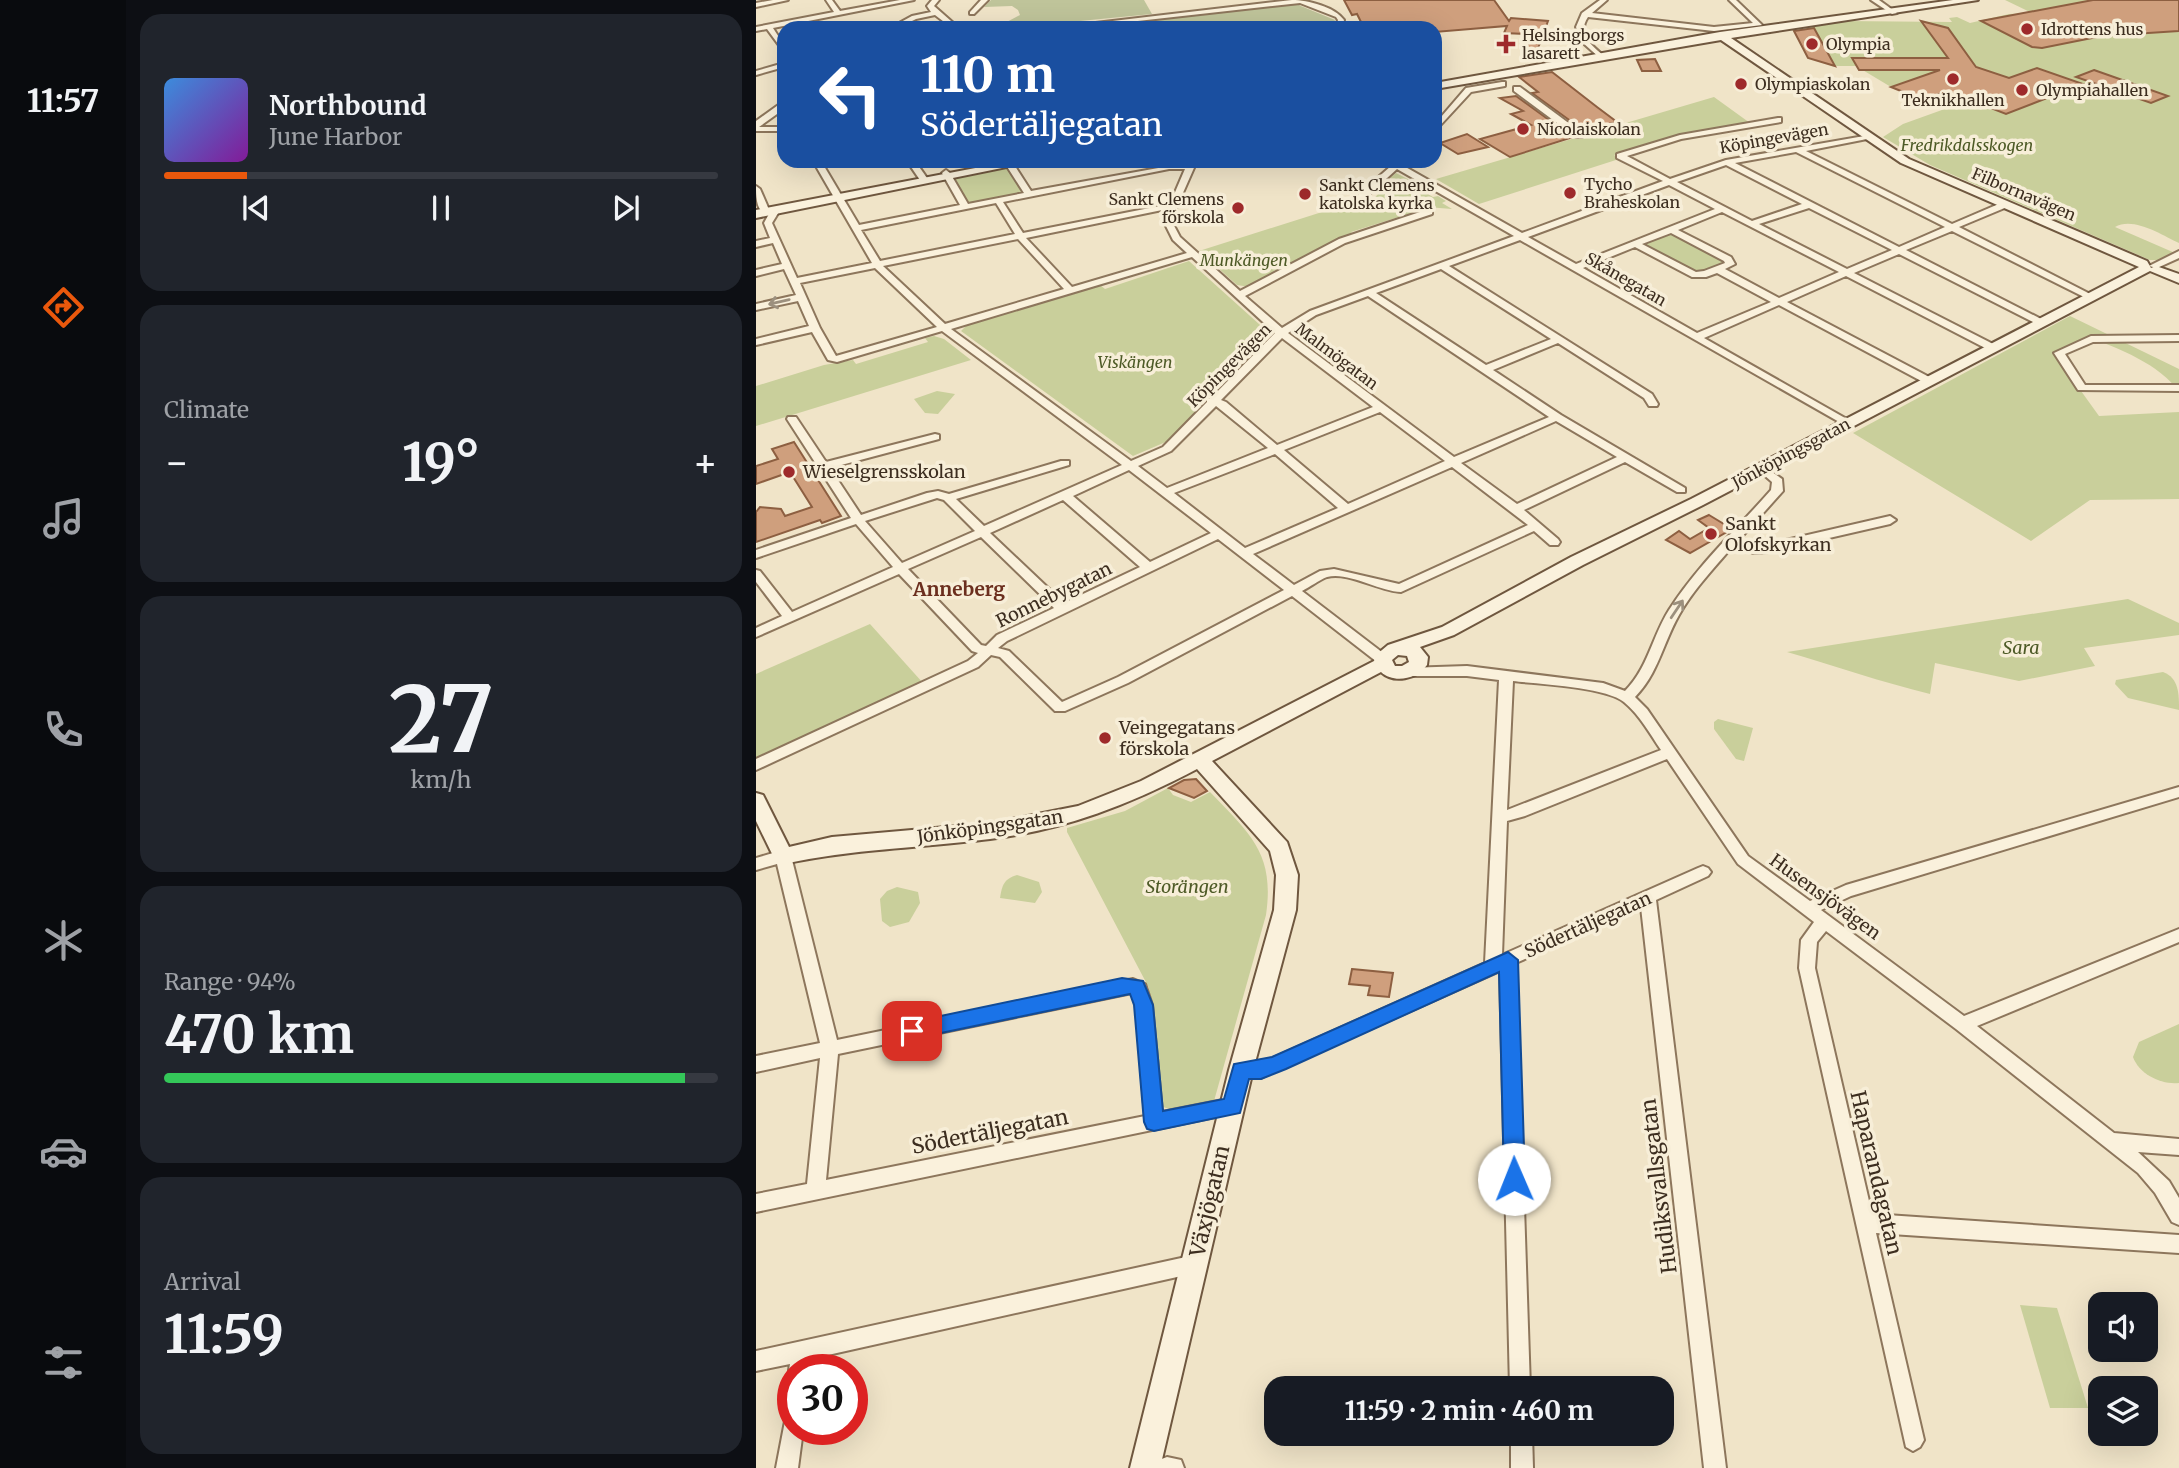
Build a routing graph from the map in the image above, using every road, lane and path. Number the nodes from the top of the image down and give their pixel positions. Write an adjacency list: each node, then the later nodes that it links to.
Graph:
1 (785, 0): 13 (street)
2 (829, 0): 15 (street)
3 (911, 0): 15 (street)
4 (936, 0): 16 (street)
5 (985, 0): 17 (street)
6 (1604, 0): 18 (street)
7 (1734, 0): 12 (street); 27 (street)
8 (1874, 0): 14 (street)
9 (1954, 0): 14 (street)
10 (1973, 0): 14 (street)
11 (1303, 1): 22 (street); 23 (street)
12 (1723, 1)
13 (756, 5)
14 (1892, 11): 27 (street)
15 (838, 13): 19 (street)
16 (936, 13): 20 (street); 21 (street)
17 (972, 13)
18 (1584, 14): 27 (street); 29 (street)
19 (799, 21)
20 (906, 21)
21 (947, 21)
22 (1120, 21)
23 (1340, 21)
24 (777, 25): 25 (street)
25 (769, 27): 26 (street); 28 (street)
26 (756, 29)
27 (1719, 34): 29 (street); 41 (street, Filbornavägen)
28 (777, 39)
29 (1599, 55): 32 (street)
30 (777, 67): 31 (street)
31 (756, 73)
32 (1442, 83)
33 (1502, 84): 37 (street)
34 (1517, 89): 40 (street)
35 (777, 110): 38 (street)
36 (1778, 120): 56 (street)
37 (1442, 122)
38 (756, 127): 39 (street)
39 (777, 128)
40 (1579, 135)
41 (1867, 137): 42 (street, Köpingevägen); 63 (street, Filbornavägen)
42 (1796, 149): 43 (street, Köpingevägen); 70 (street)
43 (1726, 162): 56 (street, Köpingevägen); 62 (street)
44 (821, 168): 60 (street)
45 (916, 168): 55 (street)
46 (980, 168): 54 (street)
47 (1012, 168): 58 (street)
48 (1134, 168): 53 (street)
49 (1167, 168): 53 (street)
50 (1189, 168): 65 (street)
51 (1391, 168): 59 (street)
52 (1404, 168): 74 (street, Skånegatan)
53 (1138, 173): 58 (street)
54 (947, 175): 55 (street); 60 (street); 64 (street)
55 (923, 178): 60 (street)
56 (1669, 181): 66 (street); 74 (street, Köpingevägen)
57 (756, 189): 68 (street)
58 (1029, 194): 61 (street)
59 (1362, 196)
60 (838, 197): 68 (street); 71 (street)
61 (998, 200): 64 (street); 73 (street)
62 (1809, 205): 69 (street); 78 (street)
63 (2004, 205): 70 (street); 84 (street, Filbornavägen)
64 (965, 206): 71 (street)
65 (1171, 206): 73 (street); 79 (street, Malmögatan)
66 (1722, 209): 69 (street); 72 (street)
67 (1429, 212): 93 (street)
68 (764, 213): 75 (street)
69 (1751, 223): 87 (street)
70 (1951, 227): 78 (street); 95 (street)
71 (856, 228): 81 (street)
72 (1670, 229): 77 (street); 86 (street)
73 (1018, 234): 81 (street); 91 (street)
74 (1523, 238): 83 (street, Köpingevägen); 85 (street, Skånegatan)
75 (775, 240): 76 (street); 82 (street)
76 (756, 244)
77 (1635, 244): 85 (street); 86 (street)
78 (1899, 249): 87 (street); 98 (street)
79 (1194, 254): 91 (street); 93 (street, Malmögatan)
80 (2179, 254): 84 (street)
81 (876, 264): 90 (street); 100 (street)
82 (788, 266): 88 (street); 90 (street)
83 (1443, 266): 92 (street, Köpingevägen); 104 (street)
84 (2149, 267): 89 (street, Filbornavägen); 95 (street, Jönköpingsgatan)
85 (1575, 268): 102 (street, Skånegatan)
86 (1717, 270): 96 (street)
87 (1846, 272): 96 (street); 106 (street)
88 (756, 273)
89 (2179, 279)
90 (795, 281): 94 (street)
91 (1071, 291): 100 (street)
92 (1370, 293): 101 (street, Köpingevägen); 107 (street)
93 (1239, 295): 101 (street, Malmögatan)
94 (801, 297): 97 (street, one-way to 97); 99 (street)
95 (2091, 297): 98 (street, Jönköpingsgatan)
96 (1777, 302): 102 (street); 108 (street)
97 (756, 307)
98 (2042, 323): 106 (street, Jönköpingsgatan)
99 (815, 328): 100 (street); 105 (street)
100 (944, 329): 122 (street)
101 (1281, 334): 110 (street, Köpingevägen); 112 (street, Malmögatan)
102 (1697, 337): 115 (street, Skånegatan)
103 (2179, 338): 109 (street)
104 (1560, 339): 107 (street); 111 (street)
105 (756, 342)
106 (1993, 348): 108 (street, Jönköpingsgatan)
107 (1485, 369): 113 (street)
108 (1929, 382): 115 (street, Jönköpingsgatan)
109 (2179, 388)
110 (1211, 401): 117 (street); 122 (street, Köpingevägen)
111 (1653, 404)
112 (1381, 408): 117 (street); 120 (street, Malmögatan)
113 (1557, 417): 118 (street); 120 (street)
114 (792, 419): 121 (street)
115 (1848, 424): 123 (street, Jönköpingsgatan)
116 (935, 437): 121 (street)
117 (1277, 448): 125 (street); 128 (street)
118 (1625, 458): 124 (street); 129 (street)
119 (1065, 463): 127 (street)
120 (1452, 463): 128 (street); 129 (street, Malmögatan)
121 (824, 466): 130 (street)
122 (1131, 466): 125 (street); 126 (street, Köpingevägen)
123 (1762, 468): 136 (street); 147 (street, Jönköpingsgatan)
124 (1681, 490)
125 (1165, 493): 134 (street)
126 (1066, 496): 133 (street, Köpingevägen); 139 (street)
127 (948, 498): 130 (street); 133 (street)
128 (1346, 508): 137 (street)
129 (1516, 509): 132 (street, Malmögatan)
130 (860, 518): 138 (street); 140 (street)
131 (1889, 520): 136 (street)
132 (1534, 527): 135 (street, Malmögatan); 142 (street)
133 (983, 533): 140 (street, Köpingevägen); 143 (street)
134 (1219, 534): 137 (street); 139 (street, Ronnebygatan)
135 (1554, 542)
136 (1732, 542): 149 (street, one-way to 136)
137 (1244, 553): 142 (street)
138 (756, 554)
139 (1149, 568): 143 (street, Ronnebygatan)
140 (902, 570): 144 (street, Köpingevägen); 146 (street)
141 (756, 574): 144 (street)
142 (1291, 591): 146 (street); 147 (street)
143 (1062, 609): 146 (street, Ronnebygatan)
144 (790, 618): 145 (street, Köpingevägen)
145 (756, 633)
146 (990, 650): 152 (street, Ronnebygatan)
147 (1400, 659): 148 (street); 151 (street, Jönköpingsgatan)
148 (1506, 676): 149 (street); 155 (street)
149 (1627, 697): 150 (street, Husensjövägen)
150 (1670, 752): 155 (street); 160 (street, Husensjövägen)
151 (1199, 759): 156 (street, Jönköpingsgatan); 167 (street, Växjögatan)
152 (756, 765)
153 (2179, 793): 160 (street)
154 (756, 800): 156 (street)
155 (1500, 817): 163 (street)
156 (783, 856): 157 (street, Jönköpingsgatan); 165 (street)
157 (756, 864)
158 (1703, 872): 159 (street, Södertäljegatan)
159 (1648, 899): 163 (street, Södertäljegatan); 190 (street, Hudiksvallsgatan)
160 (1809, 909): 161 (street, Husensjövägen)
161 (1825, 920): 164 (street, Husensjövägen); 175 (street, Haparandagatan)
162 (2179, 935): 164 (street)
163 (1501, 963): 167 (street, Södertäljegatan); 181 (street)
164 (1962, 1024): 170 (street, Husensjövägen)
165 (830, 1048): 166 (street); 169 (street); 172 (street)
166 (756, 1064)
167 (1241, 1070): 168 (street, Växjögatan)
168 (1233, 1106): 169 (street, Södertäljegatan); 177 (street, Växjögatan)
169 (1154, 1122): 172 (street, Södertäljegatan)
170 (2112, 1140): 171 (street); 174 (street, Husensjövägen)
171 (2179, 1147)
172 (816, 1190): 173 (street, Södertäljegatan)
173 (756, 1203)
174 (2179, 1216)
175 (1864, 1223): 176 (street); 182 (street, Haparandagatan)
176 (2179, 1244)
177 (1195, 1264): 178 (street); 186 (street, Växjögatan)
178 (829, 1354)
179 (756, 1361): 180 (street)
180 (777, 1361)
181 (1519, 1376)
182 (1913, 1440)
183 (790, 1445): 185 (street)
184 (1521, 1446): 189 (street)
185 (787, 1468)
186 (1144, 1468)
187 (1167, 1468): 188 (street)
188 (1173, 1468)
189 (1522, 1468)
190 (1715, 1468)

